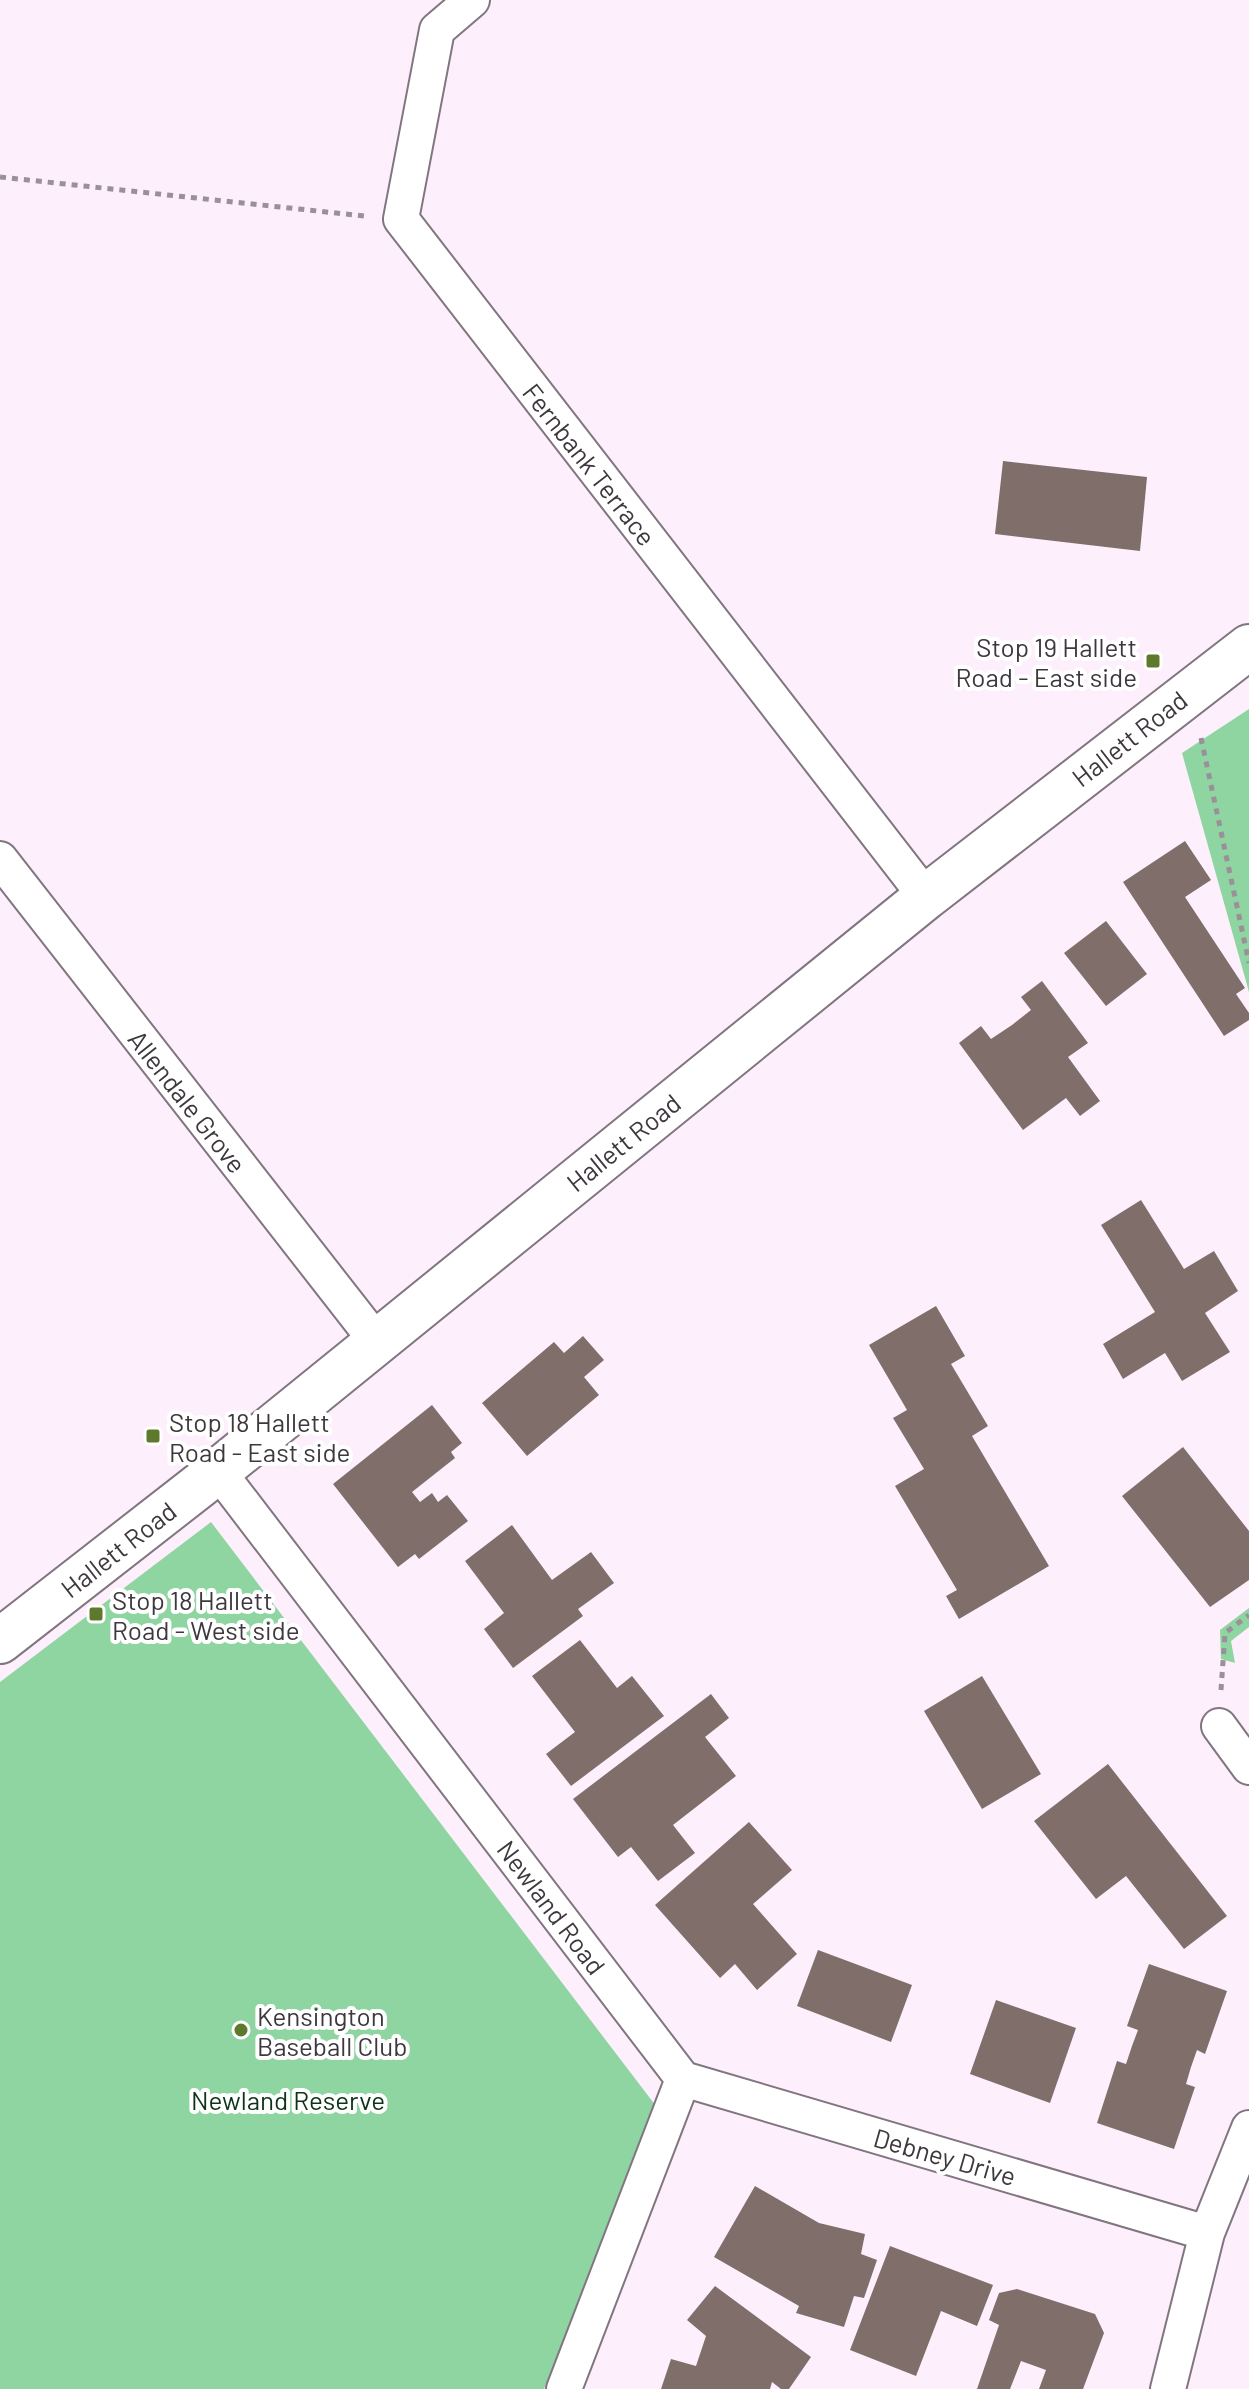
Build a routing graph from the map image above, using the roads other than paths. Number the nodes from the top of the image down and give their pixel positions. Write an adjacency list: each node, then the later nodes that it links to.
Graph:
1 (472, 0): 4 (street, Fernbank Terrace)
2 (1249, 647): 4 (main road, Hallett Road)
3 (0, 859): 5 (street, Allendale Grove)
4 (926, 897): 5 (main road, Hallett Road)
5 (377, 1342): 6 (main road, Hallett Road)
6 (218, 1471): 7 (main road, Hallett Road); 10 (street, Newland Road)
7 (0, 1641)
8 (1219, 1726): 9 (street)
9 (1249, 1767)
10 (683, 2079): 12 (street, Debney Drive); 13 (street)
11 (1249, 2128): 12 (street)
12 (1207, 2233): 14 (street)
13 (564, 2389)
14 (1168, 2389)

